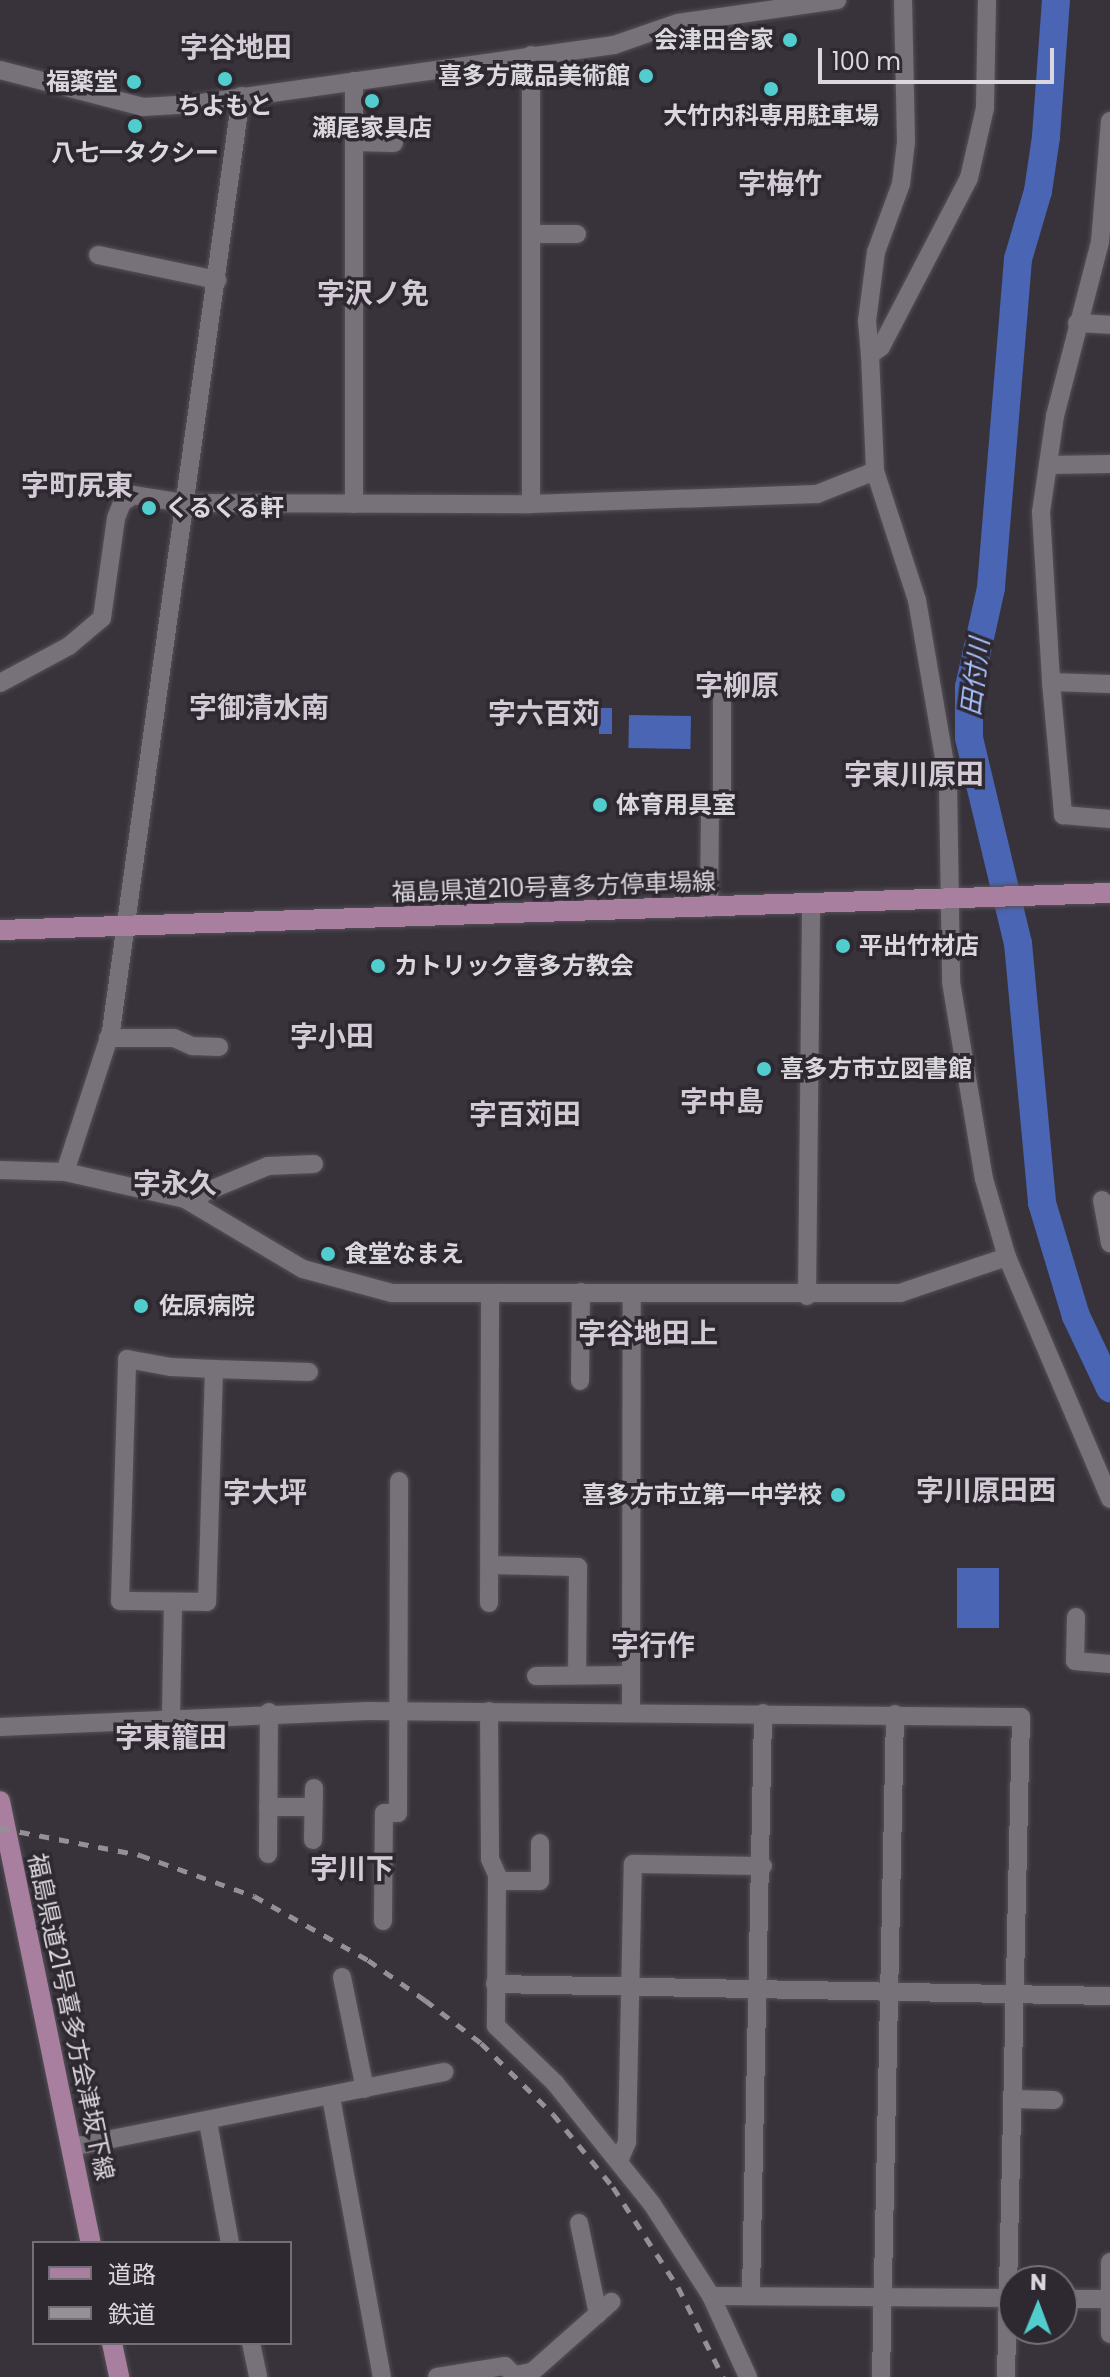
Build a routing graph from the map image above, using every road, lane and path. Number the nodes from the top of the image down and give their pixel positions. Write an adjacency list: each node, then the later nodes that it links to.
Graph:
1 (837, 0): 4 (street)
2 (903, 0): 18 (street)
3 (987, 0): 18 (street)
4 (751, 5): 5 (street)
5 (531, 55): 7 (street); 12 (street)
6 (0, 70): 8 (street)
7 (354, 81): 8 (street); 10 (street)
8 (241, 96): 15 (street)
9 (1110, 121): 16 (street)
10 (354, 142): 11 (street); 23 (street)
11 (394, 143)
12 (531, 234): 13 (street); 24 (street)
13 (577, 234)
14 (98, 255): 15 (street)
15 (217, 280): 22 (street)
16 (1077, 323): 17 (street); 20 (street)
17 (1110, 325)
18 (870, 355): 21 (street)
19 (1110, 464): 20 (street)
20 (1048, 465): 25 (street)
21 (875, 471): 24 (street); 31 (street)
22 (184, 503): 23 (street); 26 (street); 34 (street)
23 (354, 504): 24 (street)
24 (531, 504)
25 (1051, 682): 27 (street); 29 (street)
26 (0, 683)
27 (1110, 684)
28 (722, 696): 33 (street)
29 (1110, 819)
30 (1110, 893): 31 (main road, 福島県道210号喜多方停車場線)
31 (946, 901): 32 (main road, 福島県道210号喜多方停車場線); 44 (street)
32 (811, 904): 33 (main road, 福島県道210号喜多方停車場線); 48 (street)
33 (709, 908): 34 (main road, 福島県道210号喜多方停車場線)
34 (126, 928): 35 (main road, 福島県道210号喜多方停車場線); 36 (street)
35 (0, 930)
36 (108, 1038): 37 (street); 40 (street)
37 (219, 1047)
38 (314, 1164): 42 (street)
39 (0, 1170): 40 (street)
40 (65, 1172): 42 (street)
41 (1102, 1200): 43 (street)
42 (195, 1204): 46 (street)
43 (1110, 1243)
44 (1007, 1257): 48 (street); 53 (street)
45 (581, 1292): 46 (street); 47 (street); 51 (street)
46 (490, 1293): 54 (street)
47 (632, 1294): 48 (street); 60 (street)
48 (807, 1296)
49 (214, 1369): 50 (street); 55 (street); 55 (street)
50 (309, 1372)
51 (580, 1381)
52 (399, 1481): 62 (street)
53 (1110, 1499)
54 (490, 1565): 56 (street); 59 (street)
55 (173, 1602): 68 (street)
56 (489, 1603)
57 (1076, 1617): 58 (street)
58 (1110, 1664)
59 (577, 1675): 60 (street); 61 (street)
60 (631, 1675): 64 (street)
61 (536, 1676)
62 (400, 1711): 63 (street); 65 (street); 79 (street)
63 (489, 1711): 64 (street); 78 (street)
64 (631, 1711): 66 (street)
65 (269, 1712): 68 (street); 72 (street)
66 (763, 1713): 67 (street); 77 (street)
67 (895, 1714): 84 (street); 85 (street)
68 (171, 1717): 69 (street)
69 (0, 1727)
70 (314, 1788): 73 (street)
71 (0, 1801): 93 (main road, 福島県道21号喜多方会津坂下線)
72 (268, 1807): 73 (street); 76 (street)
73 (313, 1807): 74 (street)
74 (313, 1840)
75 (540, 1843): 78 (street)
76 (268, 1854)
77 (763, 1866): 82 (street); 83 (street)
78 (497, 1881): 81 (street)
79 (383, 1921)
80 (342, 1977): 88 (street)
81 (495, 1984): 82 (street); 94 (street)
82 (631, 1986): 83 (street); 94 (street)
83 (760, 1988): 84 (street); 100 (street)
84 (889, 1990): 85 (street); 102 (street)
85 (1015, 1994): 86 (street); 90 (street)
86 (1110, 1996)
87 (445, 2072): 88 (street)
88 (365, 2089): 89 (street)
89 (331, 2097): 92 (street); 113 (street)
90 (1012, 2099): 91 (street); 99 (street)
91 (1054, 2100)
92 (208, 2122): 93 (street); 97 (street)
93 (72, 2147): 96 (main road, 福島県道21号喜多方会津坂下線)
94 (619, 2161): 101 (street)
95 (579, 2223): 110 (street)
96 (91, 2241)
97 (230, 2241)
98 (1110, 2262): 105 (street)
99 (1011, 2265)
100 (751, 2293): 101 (street); 102 (street)
101 (711, 2296): 115 (street)
102 (883, 2297): 103 (street); 116 (street)
103 (998, 2298)
104 (1078, 2299): 105 (street)
105 (1109, 2299): 106 (street)
106 (1110, 2334)
107 (112, 2345): 111 (main road)
108 (251, 2345): 112 (street)
109 (1008, 2345): 117 (street)
110 (516, 2376): 114 (street)
111 (119, 2377)
112 (258, 2377)
113 (382, 2377)
114 (437, 2377)
115 (748, 2377)
116 (881, 2377)
117 (1006, 2377)

